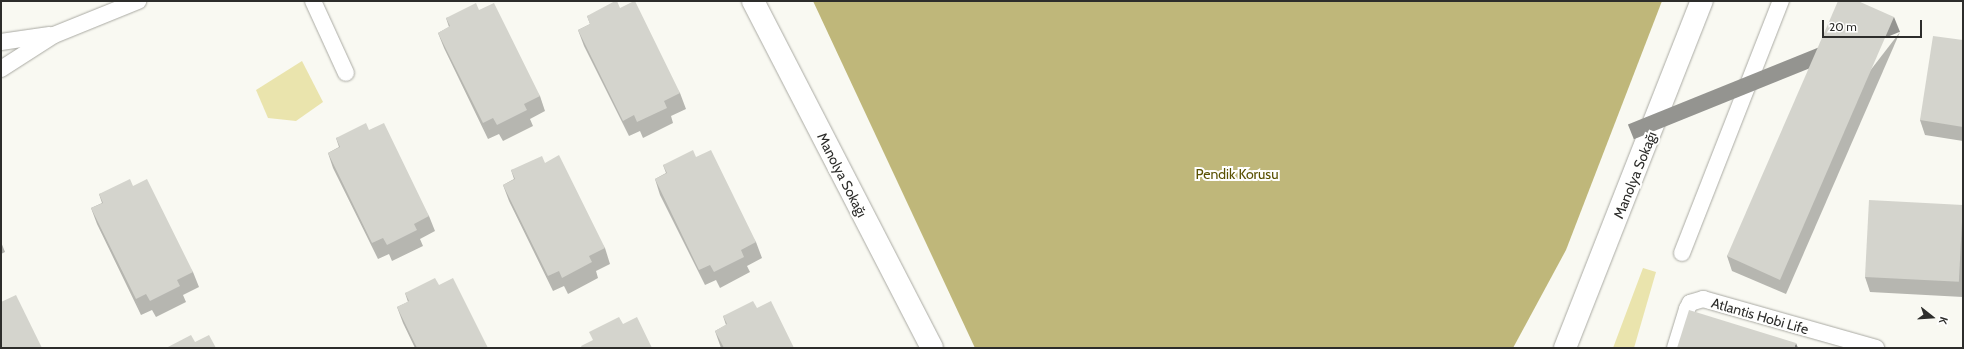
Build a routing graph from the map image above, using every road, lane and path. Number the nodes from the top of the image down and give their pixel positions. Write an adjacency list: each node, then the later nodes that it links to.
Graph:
1 (138, 1): 6 (lane)
2 (313, 1): 9 (lane)
3 (753, 1): 11 (street, Manolya Sokağı)
4 (1702, 1): 12 (street, Manolya Sokağı)
5 (1781, 1): 10 (lane)
6 (54, 35): 7 (lane); 8 (lane)
7 (1, 42)
8 (1, 69)
9 (346, 73)
10 (1682, 253)
11 (932, 348)
12 (1565, 348)
13 (1676, 348): 14 (lane, Atlantis Hobi Life)
14 (1876, 348)

